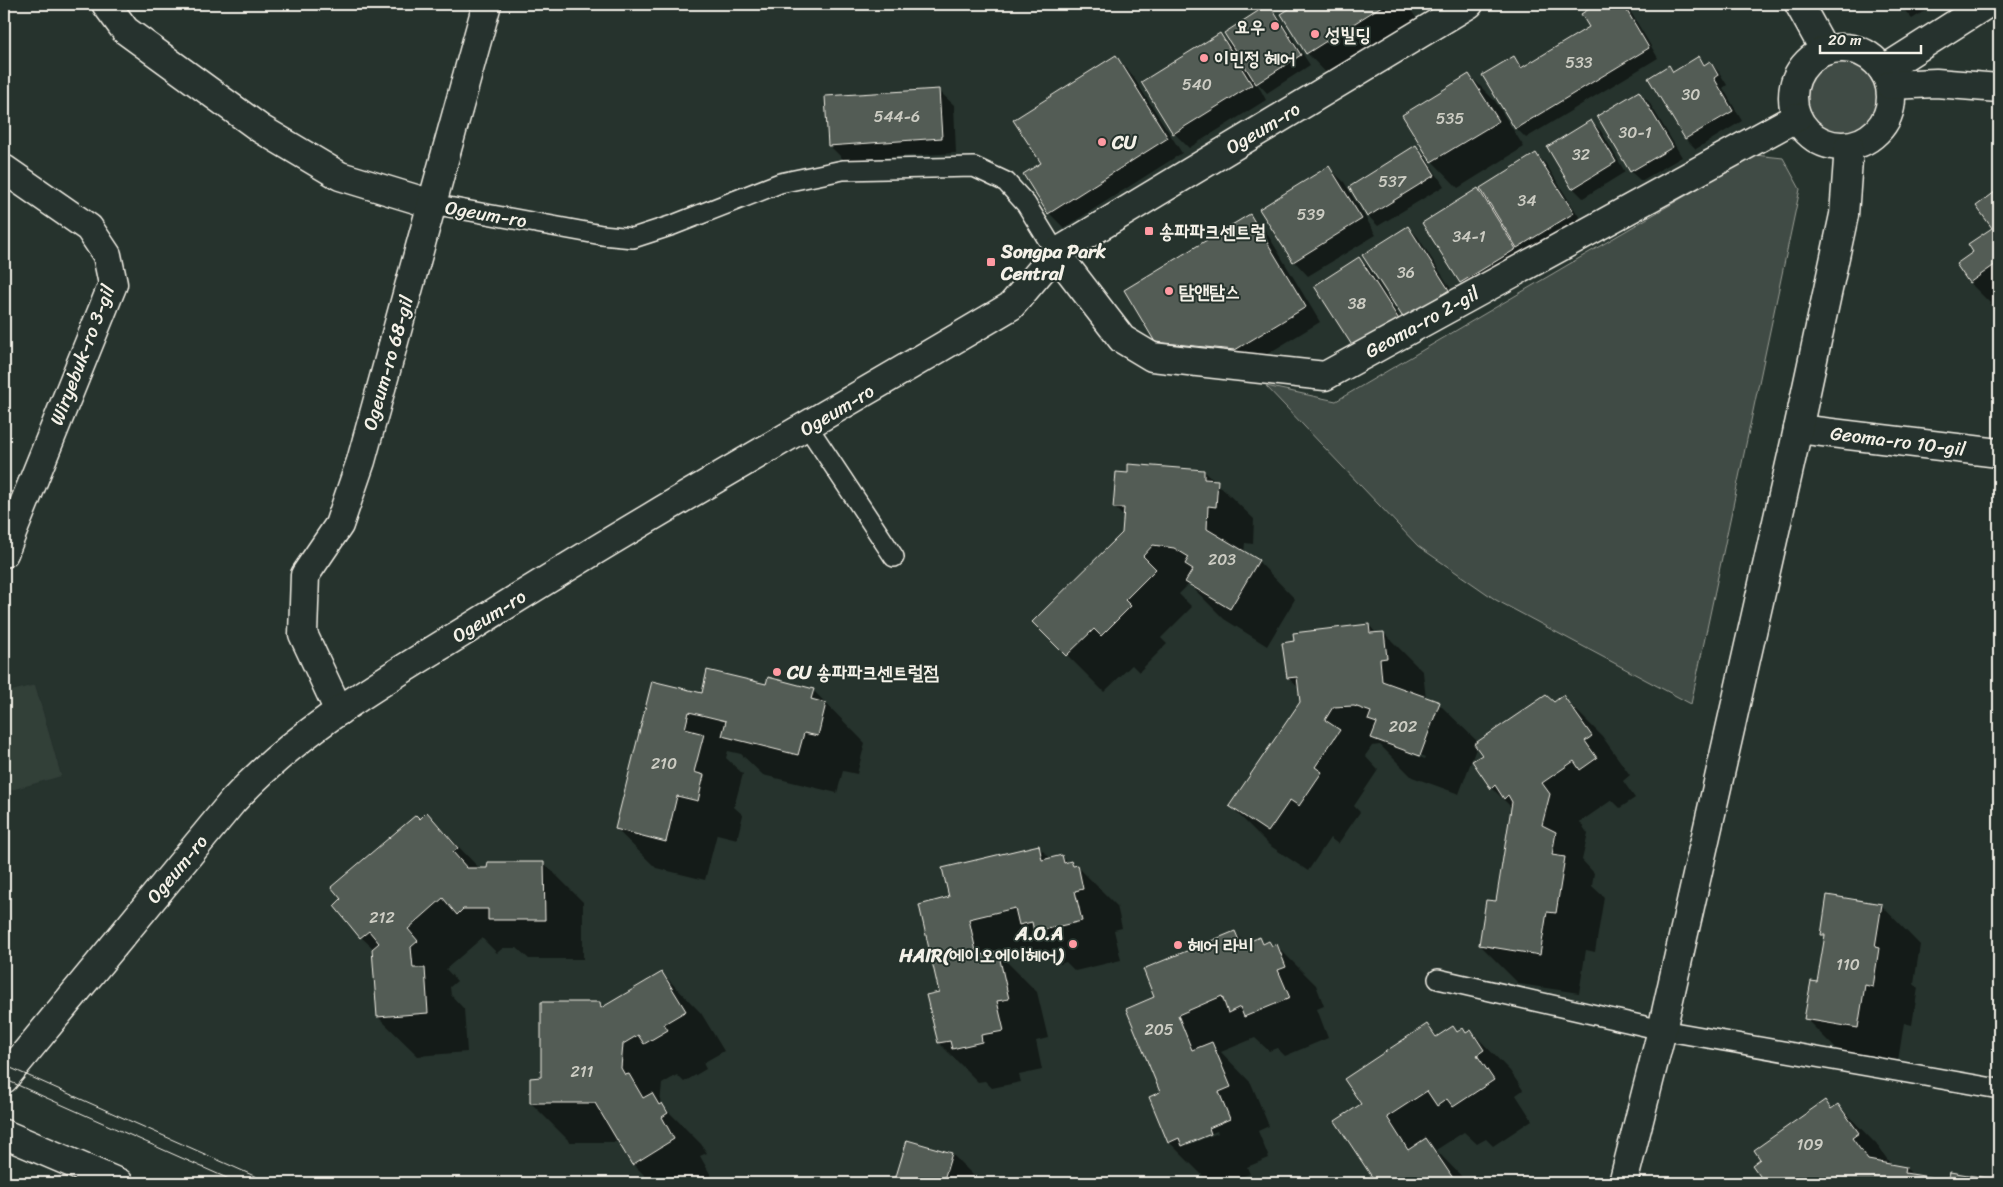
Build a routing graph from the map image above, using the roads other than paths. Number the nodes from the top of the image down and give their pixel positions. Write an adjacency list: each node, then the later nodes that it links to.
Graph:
1 (106, 4): 12 (street)
2 (486, 4): 12 (street, Ogeum-ro 68-gil)
3 (1800, 4): 6 (street)
4 (1987, 4): 7 (street)
5 (1454, 8): 13 (street, Ogeum-ro)
6 (1825, 51): 7 (street); 9 (street)
7 (1887, 77): 8 (street); 10 (street)
8 (1999, 88)
9 (1797, 117): 10 (street); 13 (street, Geoma-ro 2-gil)
10 (1849, 146): 15 (street)
11 (4, 169): 17 (street, Wiryebuk-ro 3-gil)
12 (432, 204): 13 (lane, Ogeum-ro); 19 (street, Ogeum-ro 68-gil)
13 (1056, 253): 14 (street, Ogeum-ro)
14 (808, 427): 18 (lane); 19 (street, Ogeum-ro)
15 (1798, 430): 16 (street, Geoma-ro 10-gil); 21 (street)
16 (1999, 453)
17 (4, 552)
18 (894, 556)
19 (339, 711): 22 (street, Ogeum-ro)
20 (1438, 979): 21 (lane)
21 (1662, 1030): 23 (lane); 26 (street)
22 (4, 1079)
23 (1999, 1089)
24 (4, 1134): 25 (street)
25 (119, 1183)
26 (1623, 1183)

